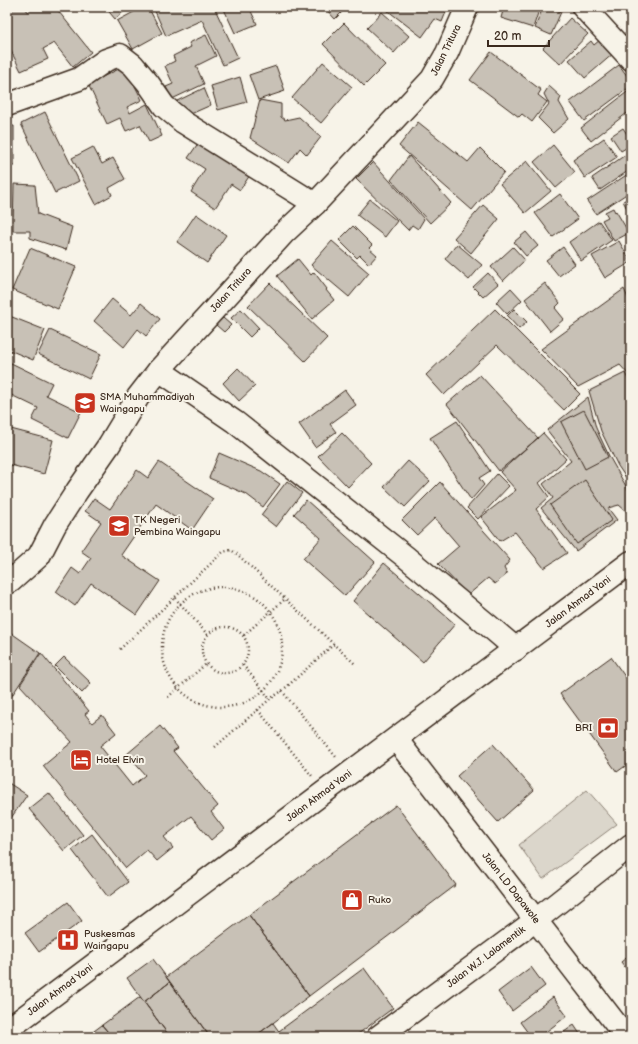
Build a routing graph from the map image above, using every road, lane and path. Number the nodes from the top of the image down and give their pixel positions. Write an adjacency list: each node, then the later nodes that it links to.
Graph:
1 (467, 7): 5 (main road, Jalan Tritura)
2 (583, 7): 3 (main road)
3 (631, 59)
4 (7, 105): 5 (main road)
5 (315, 204): 6 (main road, Jalan Tritura)
6 (159, 370): 8 (main road, Jalan Tritura); 17 (main road)
7 (631, 562): 17 (main road, Jalan Ahmad Yani)
8 (7, 583)
9 (175, 598): 10 (path); 11 (path); 16 (path)
10 (285, 599): 12 (path); 15 (path)
11 (180, 604): 12 (path); 13 (path); 21 (path)
12 (271, 611): 14 (path); 22 (path)
13 (207, 634): 14 (path); 18 (path)
14 (244, 635): 20 (path)
15 (334, 644): 19 (path); 23 (path)
16 (120, 649)
17 (516, 649): 27 (main road, Jalan Ahmad Yani)
18 (206, 664): 20 (path); 21 (path)
19 (355, 664)
20 (243, 665): 22 (path)
21 (178, 688): 22 (path); 24 (path)
22 (263, 690): 25 (path)
23 (282, 691): 25 (path); 29 (path)
24 (168, 696)
25 (270, 699): 26 (path)
26 (258, 710): 28 (path); 30 (path)
27 (396, 739): 29 (main road, Jalan Ahmad Yani); 32 (main road, Jalan LD Dapawole)
28 (215, 747)
29 (350, 773): 30 (main road, Jalan Ahmad Yani)
30 (325, 792): 33 (main road, Jalan Ahmad Yani)
31 (631, 845): 32 (main road, Jalan W.J. Lalamentik)
32 (536, 920): 34 (main road, Jalan W.J. Lalamentik); 35 (main road, Jalan LD Dapawole)
33 (7, 1030)
34 (378, 1037)
35 (626, 1037)

